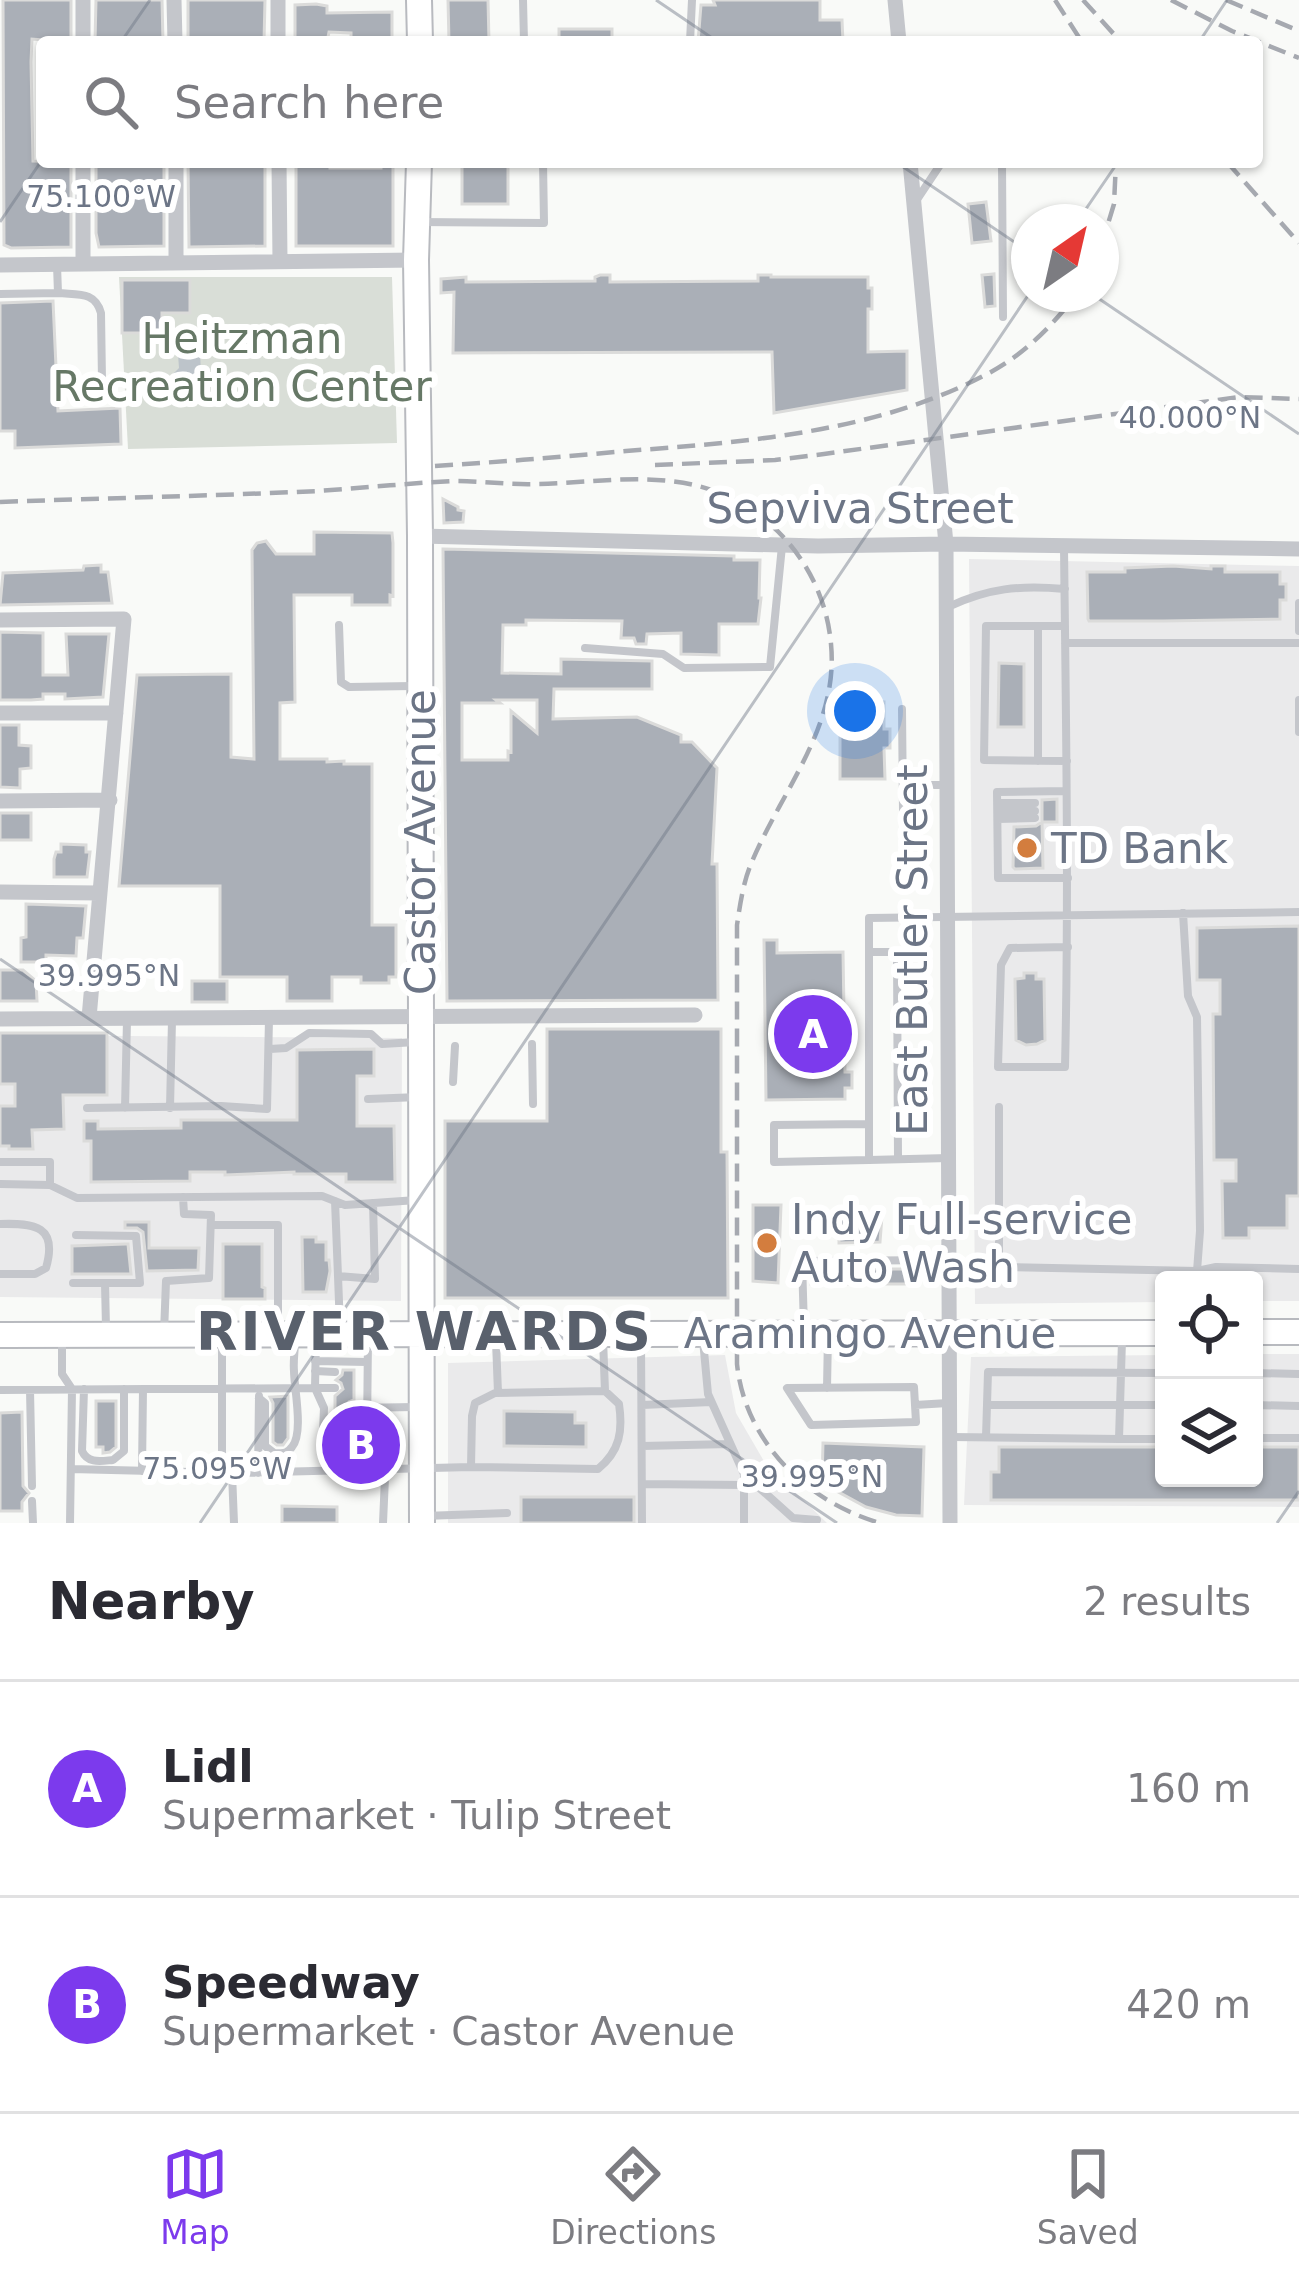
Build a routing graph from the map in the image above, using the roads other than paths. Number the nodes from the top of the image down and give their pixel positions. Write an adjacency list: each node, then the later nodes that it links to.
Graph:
1 (83, 0): 9 (street)
2 (174, 0): 10 (street)
3 (278, 0): 11 (street)
4 (419, 0): 12 (main road)
5 (523, 0): 13 (lane)
6 (692, 0): 14 (lane)
7 (881, 0): 8 (street)
8 (895, 7)
9 (83, 36)
10 (175, 36)
11 (278, 36)
12 (420, 36)
13 (524, 36)
14 (690, 36)
15 (83, 168): 28 (street)
16 (176, 168): 27 (street)
17 (279, 168): 26 (street)
18 (419, 168): 24 (main road, Castor Avenue)
19 (543, 168): 24 (lane)
20 (911, 168): 23 (street, East Butler Street)
21 (938, 168): 23 (lane)
22 (1002, 168): 33 (lane)
23 (914, 205): 37 (street, East Butler Street)
24 (417, 222): 25 (main road, Castor Avenue)
25 (416, 260): 26 (street); 35 (main road, Castor Avenue)
26 (280, 261): 27 (street)
27 (176, 262): 28 (street)
28 (83, 263): 29 (street)
29 (57, 264): 30 (street); 31 (lane)
30 (0, 265)
31 (58, 293): 32 (lane); 34 (lane)
32 (0, 294)
33 (1003, 317)
34 (102, 381)
35 (420, 536): 36 (street, Sepviva Street); 51 (main road, Castor Avenue)
36 (782, 544): 37 (street, Sepviva Street); 50 (lane)
37 (946, 544): 38 (street, Sepviva Street); 42 (street, East Butler Street)
38 (1064, 546): 39 (street, Sepviva Street); 40 (lane)
39 (1299, 549)
40 (1065, 589): 42 (lane); 46 (lane)
41 (1299, 602): 47 (lane)
42 (946, 608): 60 (street, East Butler Street)
43 (0, 620): 55 (street)
44 (339, 625): 51 (lane)
45 (1038, 626): 46 (lane); 57 (lane); 57 (lane)
46 (1065, 626): 49 (lane)
47 (1299, 631)
48 (1299, 643): 49 (lane)
49 (1065, 644): 58 (lane)
50 (585, 648)
51 (420, 686): 81 (main road, Castor Avenue)
52 (1299, 700): 56 (lane)
53 (902, 709): 59 (lane)
54 (0, 713): 55 (street)
55 (116, 713): 62 (street)
56 (1299, 732)
57 (1038, 761): 58 (lane)
58 (1067, 761): 61 (lane)
59 (903, 785): 60 (lane); 64 (lane)
60 (947, 785): 72 (street, East Butler Street)
61 (1066, 791): 65 (lane); 66 (lane)
62 (110, 800): 63 (street); 68 (street)
63 (0, 801)
64 (903, 811)
65 (998, 811): 65 (lane); 66 (lane)
66 (1068, 878): 71 (lane)
67 (0, 892): 68 (street)
68 (100, 892): 76 (street)
69 (1299, 912): 70 (lane)
70 (1183, 913): 71 (lane); 109 (lane)
71 (1069, 914): 72 (lane); 73 (lane)
72 (948, 916): 74 (lane); 94 (street, East Butler Street)
73 (1068, 946): 73 (lane)
74 (870, 952): 93 (lane); 95 (lane)
75 (695, 1016): 81 (street)
76 (89, 1018): 77 (street); 79 (street)
77 (128, 1018): 78 (street); 90 (lane)
78 (172, 1018): 80 (street); 91 (lane)
79 (0, 1019)
80 (269, 1019): 81 (street); 84 (lane)
81 (420, 1030): 84 (lane); 86 (main road, Castor Avenue)
82 (532, 1044): 88 (lane)
83 (454, 1046): 85 (lane)
84 (270, 1049): 91 (lane)
85 (453, 1082)
86 (420, 1097): 87 (lane); 101 (main road, Castor Avenue)
87 (368, 1099)
88 (533, 1105)
89 (87, 1108): 90 (lane)
90 (125, 1108): 91 (lane)
91 (170, 1108)
92 (999, 1108): 112 (lane)
93 (869, 1124): 96 (lane); 96 (lane)
94 (949, 1158): 95 (lane); 107 (street, East Butler Street)
95 (898, 1159): 96 (lane)
96 (869, 1160)
97 (0, 1162): 99 (lane)
98 (0, 1184): 99 (lane)
99 (50, 1185): 100 (lane)
100 (183, 1197): 102 (lane); 105 (lane)
101 (421, 1200): 103 (lane); 124 (main road, Castor Avenue)
102 (335, 1201): 103 (lane); 113 (lane)
103 (373, 1203): 113 (lane)
104 (0, 1224): 111 (lane)
105 (211, 1226): 130 (lane); 132 (lane)
106 (76, 1235): 115 (lane)
107 (950, 1260): 117 (lane); 126 (street, East Butler Street)
108 (1299, 1269): 110 (lane)
109 (1197, 1271)
110 (1208, 1271)
111 (0, 1274)
112 (1155, 1275)
113 (338, 1276): 132 (lane)
114 (73, 1283): 115 (lane)
115 (105, 1283): 129 (lane)
116 (702, 1332): 117 (main road, Aramingo Avenue); 122 (main road, Aramingo Avenue); 158 (lane)
117 (816, 1332): 126 (main road, Aramingo Avenue); 146 (lane)
118 (1155, 1332): 123 (main road, Aramingo Avenue)
119 (1263, 1332): 120 (main road)
120 (1299, 1332)
121 (603, 1333): 122 (main road, Aramingo Avenue); 125 (main road, Aramingo Avenue); 155 (lane)
122 (641, 1333): 165 (lane)
123 (1122, 1333): 126 (main road, Aramingo Avenue); 138 (lane)
124 (422, 1334): 125 (main road, Aramingo Avenue); 133 (main road, Aramingo Avenue); 167 (main road, Castor Avenue)
125 (496, 1334): 157 (lane)
126 (950, 1334): 159 (street, East Butler Street)
127 (0, 1335): 128 (main road, Aramingo Avenue)
128 (62, 1335): 129 (main road, Aramingo Avenue); 147 (lane)
129 (106, 1335): 130 (main road, Aramingo Avenue)
130 (164, 1335): 131 (main road, Aramingo Avenue)
131 (222, 1335): 132 (main road, Aramingo Avenue); 151 (lane)
132 (308, 1335): 133 (main road, Aramingo Avenue); 134 (lane); 152 (lane)
133 (368, 1336): 135 (lane)
134 (315, 1366): 135 (lane); 136 (lane); 142 (lane)
135 (367, 1366): 137 (lane); 145 (lane)
136 (335, 1372)
137 (354, 1372)
138 (1121, 1372): 139 (lane); 161 (lane); 162 (lane)
139 (1155, 1372)
140 (1263, 1373): 141 (lane)
141 (1299, 1373)
142 (315, 1388): 143 (lane); 152 (lane); 168 (lane)
143 (334, 1388)
144 (354, 1388): 145 (lane)
145 (368, 1388): 171 (lane)
146 (827, 1388): 160 (lane); 160 (lane)
147 (72, 1389): 148 (lane); 154 (lane); 183 (lane)
148 (84, 1389): 149 (lane); 149 (lane)
149 (124, 1389): 150 (lane)
150 (142, 1389): 151 (lane); 185 (lane)
151 (222, 1389): 156 (lane); 186 (lane)
152 (297, 1389): 156 (lane); 156 (lane)
153 (0, 1390): 154 (lane)
154 (30, 1390): 190 (lane)
155 (604, 1391): 157 (lane); 181 (lane)
156 (260, 1394): 187 (lane)
157 (498, 1394): 181 (lane)
158 (711, 1402): 165 (lane); 179 (lane)
159 (950, 1403): 160 (lane); 173 (street, East Butler Street)
160 (915, 1405)
161 (987, 1405): 162 (lane); 174 (lane)
162 (1120, 1405): 163 (lane); 177 (lane)
163 (1155, 1405)
164 (1263, 1405): 166 (lane)
165 (642, 1406): 180 (lane)
166 (1299, 1406)
167 (422, 1407): 171 (lane); 182 (main road, Castor Avenue)
168 (324, 1408): 169 (lane); 172 (lane)
169 (336, 1408)
170 (354, 1408): 171 (lane)
171 (368, 1408): 172 (lane)
172 (367, 1432): 184 (lane)
173 (950, 1437): 174 (lane); 201 (street, East Butler Street)
174 (986, 1437): 177 (lane)
175 (1263, 1438): 176 (lane)
176 (1299, 1438)
177 (1120, 1439): 178 (lane)
178 (1155, 1439)
179 (730, 1444): 180 (lane); 188 (lane)
180 (642, 1447): 189 (lane)
181 (471, 1467): 182 (lane)
182 (421, 1468): 184 (lane); 193 (main road, Castor Avenue)
183 (71, 1469): 185 (lane); 196 (lane)
184 (386, 1470): 187 (lane); 198 (lane)
185 (142, 1471): 186 (lane)
186 (232, 1473): 187 (lane); 197 (lane)
187 (258, 1473)
188 (744, 1479): 189 (lane); 194 (lane); 200 (lane)
189 (642, 1484): 199 (lane)
190 (32, 1486)
191 (32, 1501): 195 (lane)
192 (507, 1513): 193 (lane)
193 (422, 1520)
194 (817, 1520)
195 (33, 1523)
196 (70, 1523)
197 (234, 1523)
198 (383, 1523)
199 (642, 1523)
200 (744, 1523)
201 (950, 1523)

